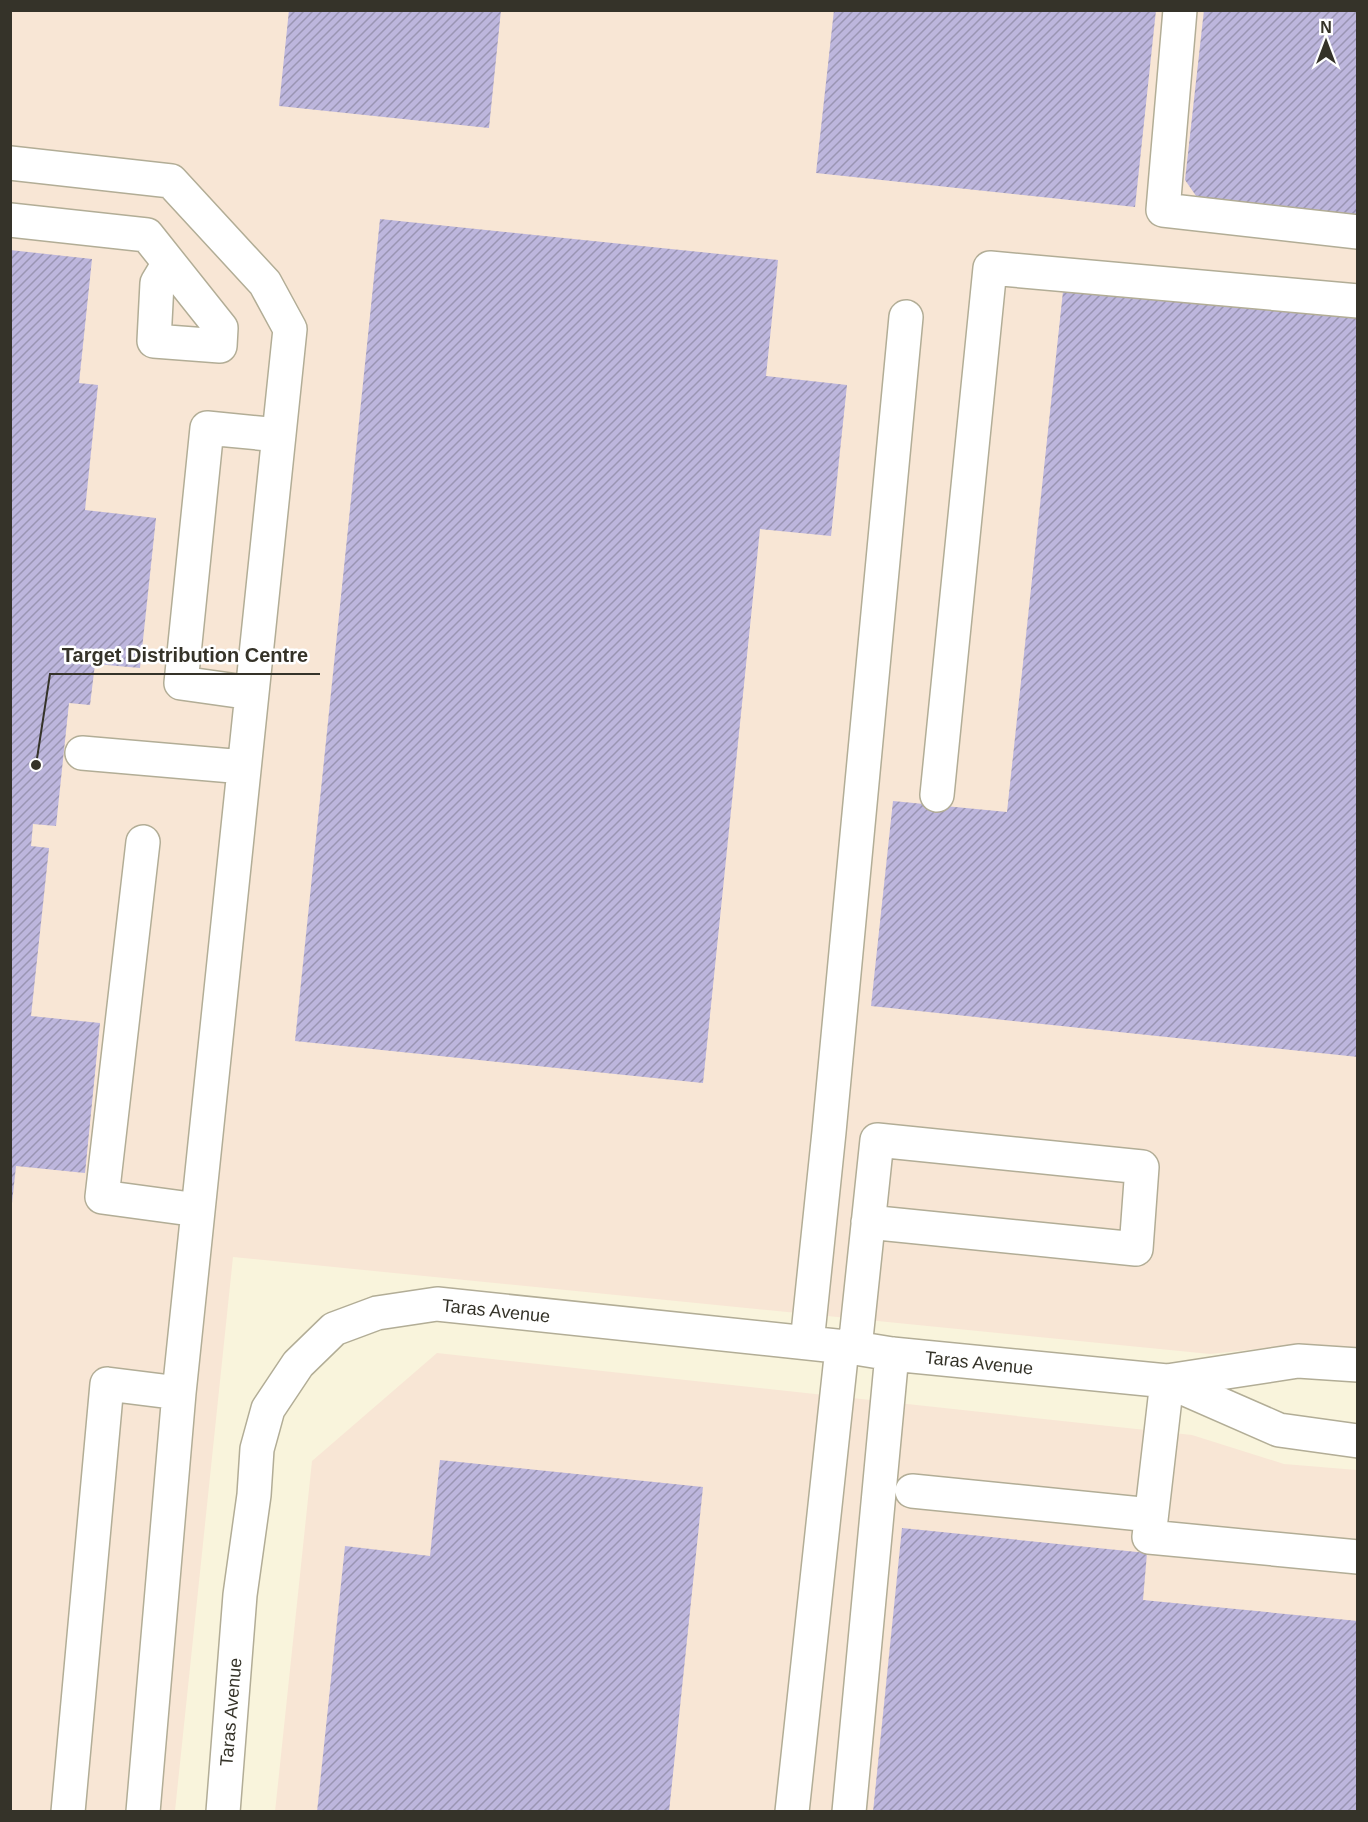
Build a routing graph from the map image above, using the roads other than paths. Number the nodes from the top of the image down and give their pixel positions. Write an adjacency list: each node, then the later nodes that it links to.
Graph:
1 (1180, 10): 4 (lane)
2 (10, 163): 8 (lane)
3 (10, 220): 5 (lane)
4 (1358, 232)
5 (169, 263)
6 (1358, 301): 12 (lane)
7 (906, 317): 16 (lane)
8 (279, 435): 9 (lane); 9 (lane)
9 (252, 693): 11 (lane)
10 (82, 753): 11 (lane)
11 (244, 767): 14 (lane)
12 (938, 795)
13 (143, 842): 14 (lane)
14 (198, 1210): 21 (lane)
15 (868, 1222): 15 (lane); 17 (lane)
16 (807, 1344): 17 (lane, Taras Avenue); 28 (lane, Taras Avenue)
17 (849, 1348): 18 (lane, Taras Avenue); 29 (lane)
18 (892, 1354): 20 (lane, Taras Avenue); 30 (lane)
19 (1358, 1365): 20 (lane, Taras Avenue)
20 (1167, 1381): 22 (lane, Taras Avenue); 24 (lane)
21 (179, 1392): 26 (lane); 27 (lane)
22 (1358, 1441)
23 (912, 1491): 24 (lane)
24 (1151, 1515): 25 (lane)
25 (1358, 1557)
26 (68, 1812)
27 (143, 1812)
28 (223, 1812)
29 (792, 1812)
30 (849, 1812)

